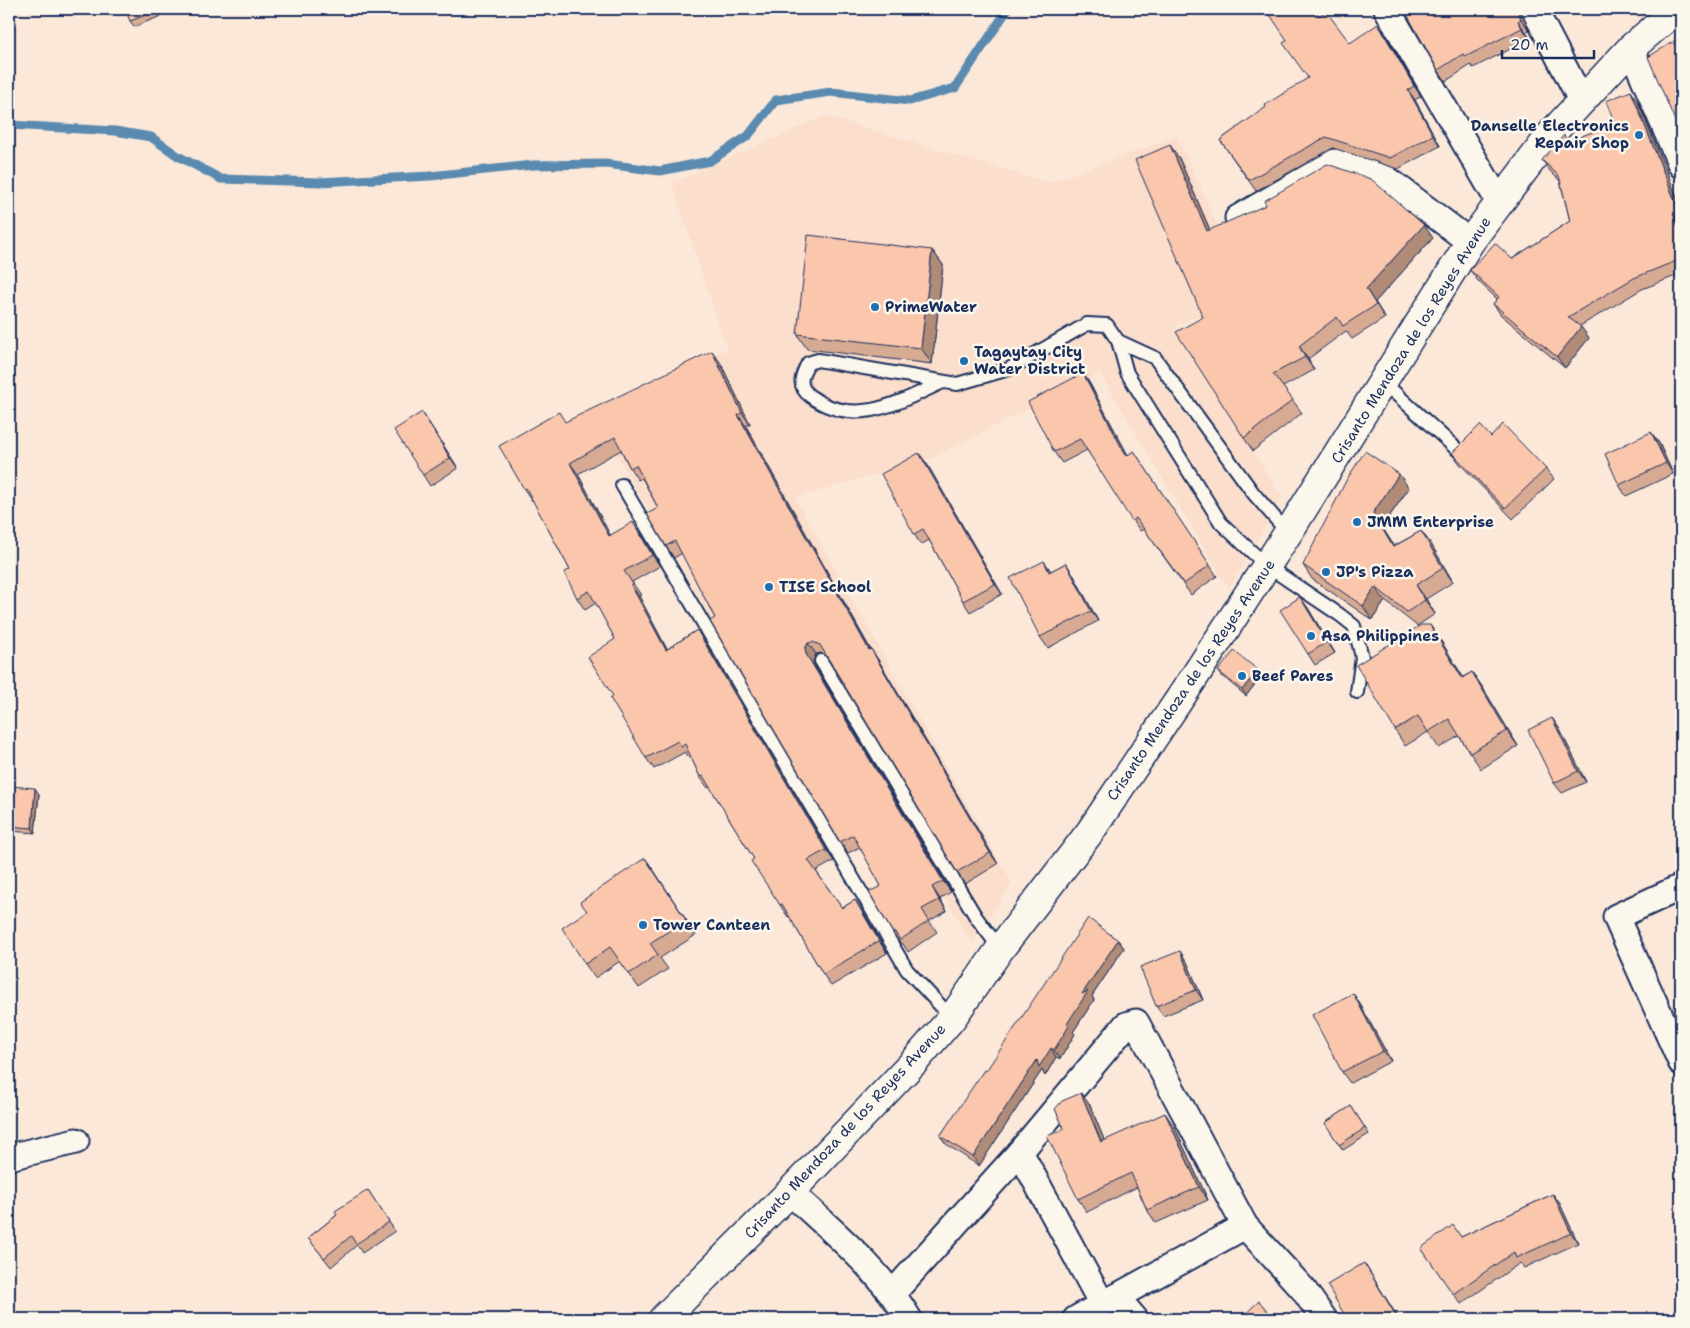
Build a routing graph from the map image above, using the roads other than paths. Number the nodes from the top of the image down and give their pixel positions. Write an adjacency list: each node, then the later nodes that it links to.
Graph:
1 (1387, 9): 7 (street)
2 (1534, 9): 5 (street)
3 (1677, 9): 4 (main road, Crisanto Mendoza de los Reyes Avenue)
4 (1631, 48): 5 (main road, Crisanto Mendoza de los Reyes Avenue); 6 (street)
5 (1582, 100): 7 (main road, Crisanto Mendoza de los Reyes Avenue)
6 (1681, 165)
7 (1499, 202): 9 (main road, Crisanto Mendoza de los Reyes Avenue)
8 (1238, 218): 9 (street)
9 (1470, 242): 12 (main road, Crisanto Mendoza de los Reyes Avenue)
10 (1118, 341): 11 (lane); 15 (lane); 16 (lane)
11 (943, 382): 11 (lane)
12 (1383, 382): 13 (lane); 15 (main road, Crisanto Mendoza de los Reyes Avenue)
13 (1461, 453)
14 (622, 485): 21 (lane)
15 (1288, 533): 16 (main road, Crisanto Mendoza de los Reyes Avenue)
16 (1266, 566): 18 (lane); 20 (main road, Crisanto Mendoza de los Reyes Avenue)
17 (821, 661): 20 (lane)
18 (1358, 692)
19 (1681, 887): 22 (street)
20 (1000, 949): 21 (main road, Crisanto Mendoza de los Reyes Avenue)
21 (952, 1018): 26 (main road, Crisanto Mendoza de los Reyes Avenue)
22 (1681, 1062)
23 (76, 1141): 25 (street)
24 (1020, 1152): 27 (street); 28 (street); 29 (street)
25 (9, 1157)
26 (790, 1192): 28 (street); 30 (main road, Crisanto Mendoza de los Reyes Avenue)
27 (1245, 1226): 29 (street); 34 (street)
28 (893, 1293): 31 (street)
29 (1109, 1300): 32 (street); 33 (street)
30 (663, 1319)
31 (909, 1319)
32 (1076, 1319)
33 (1135, 1319)
34 (1324, 1319)

